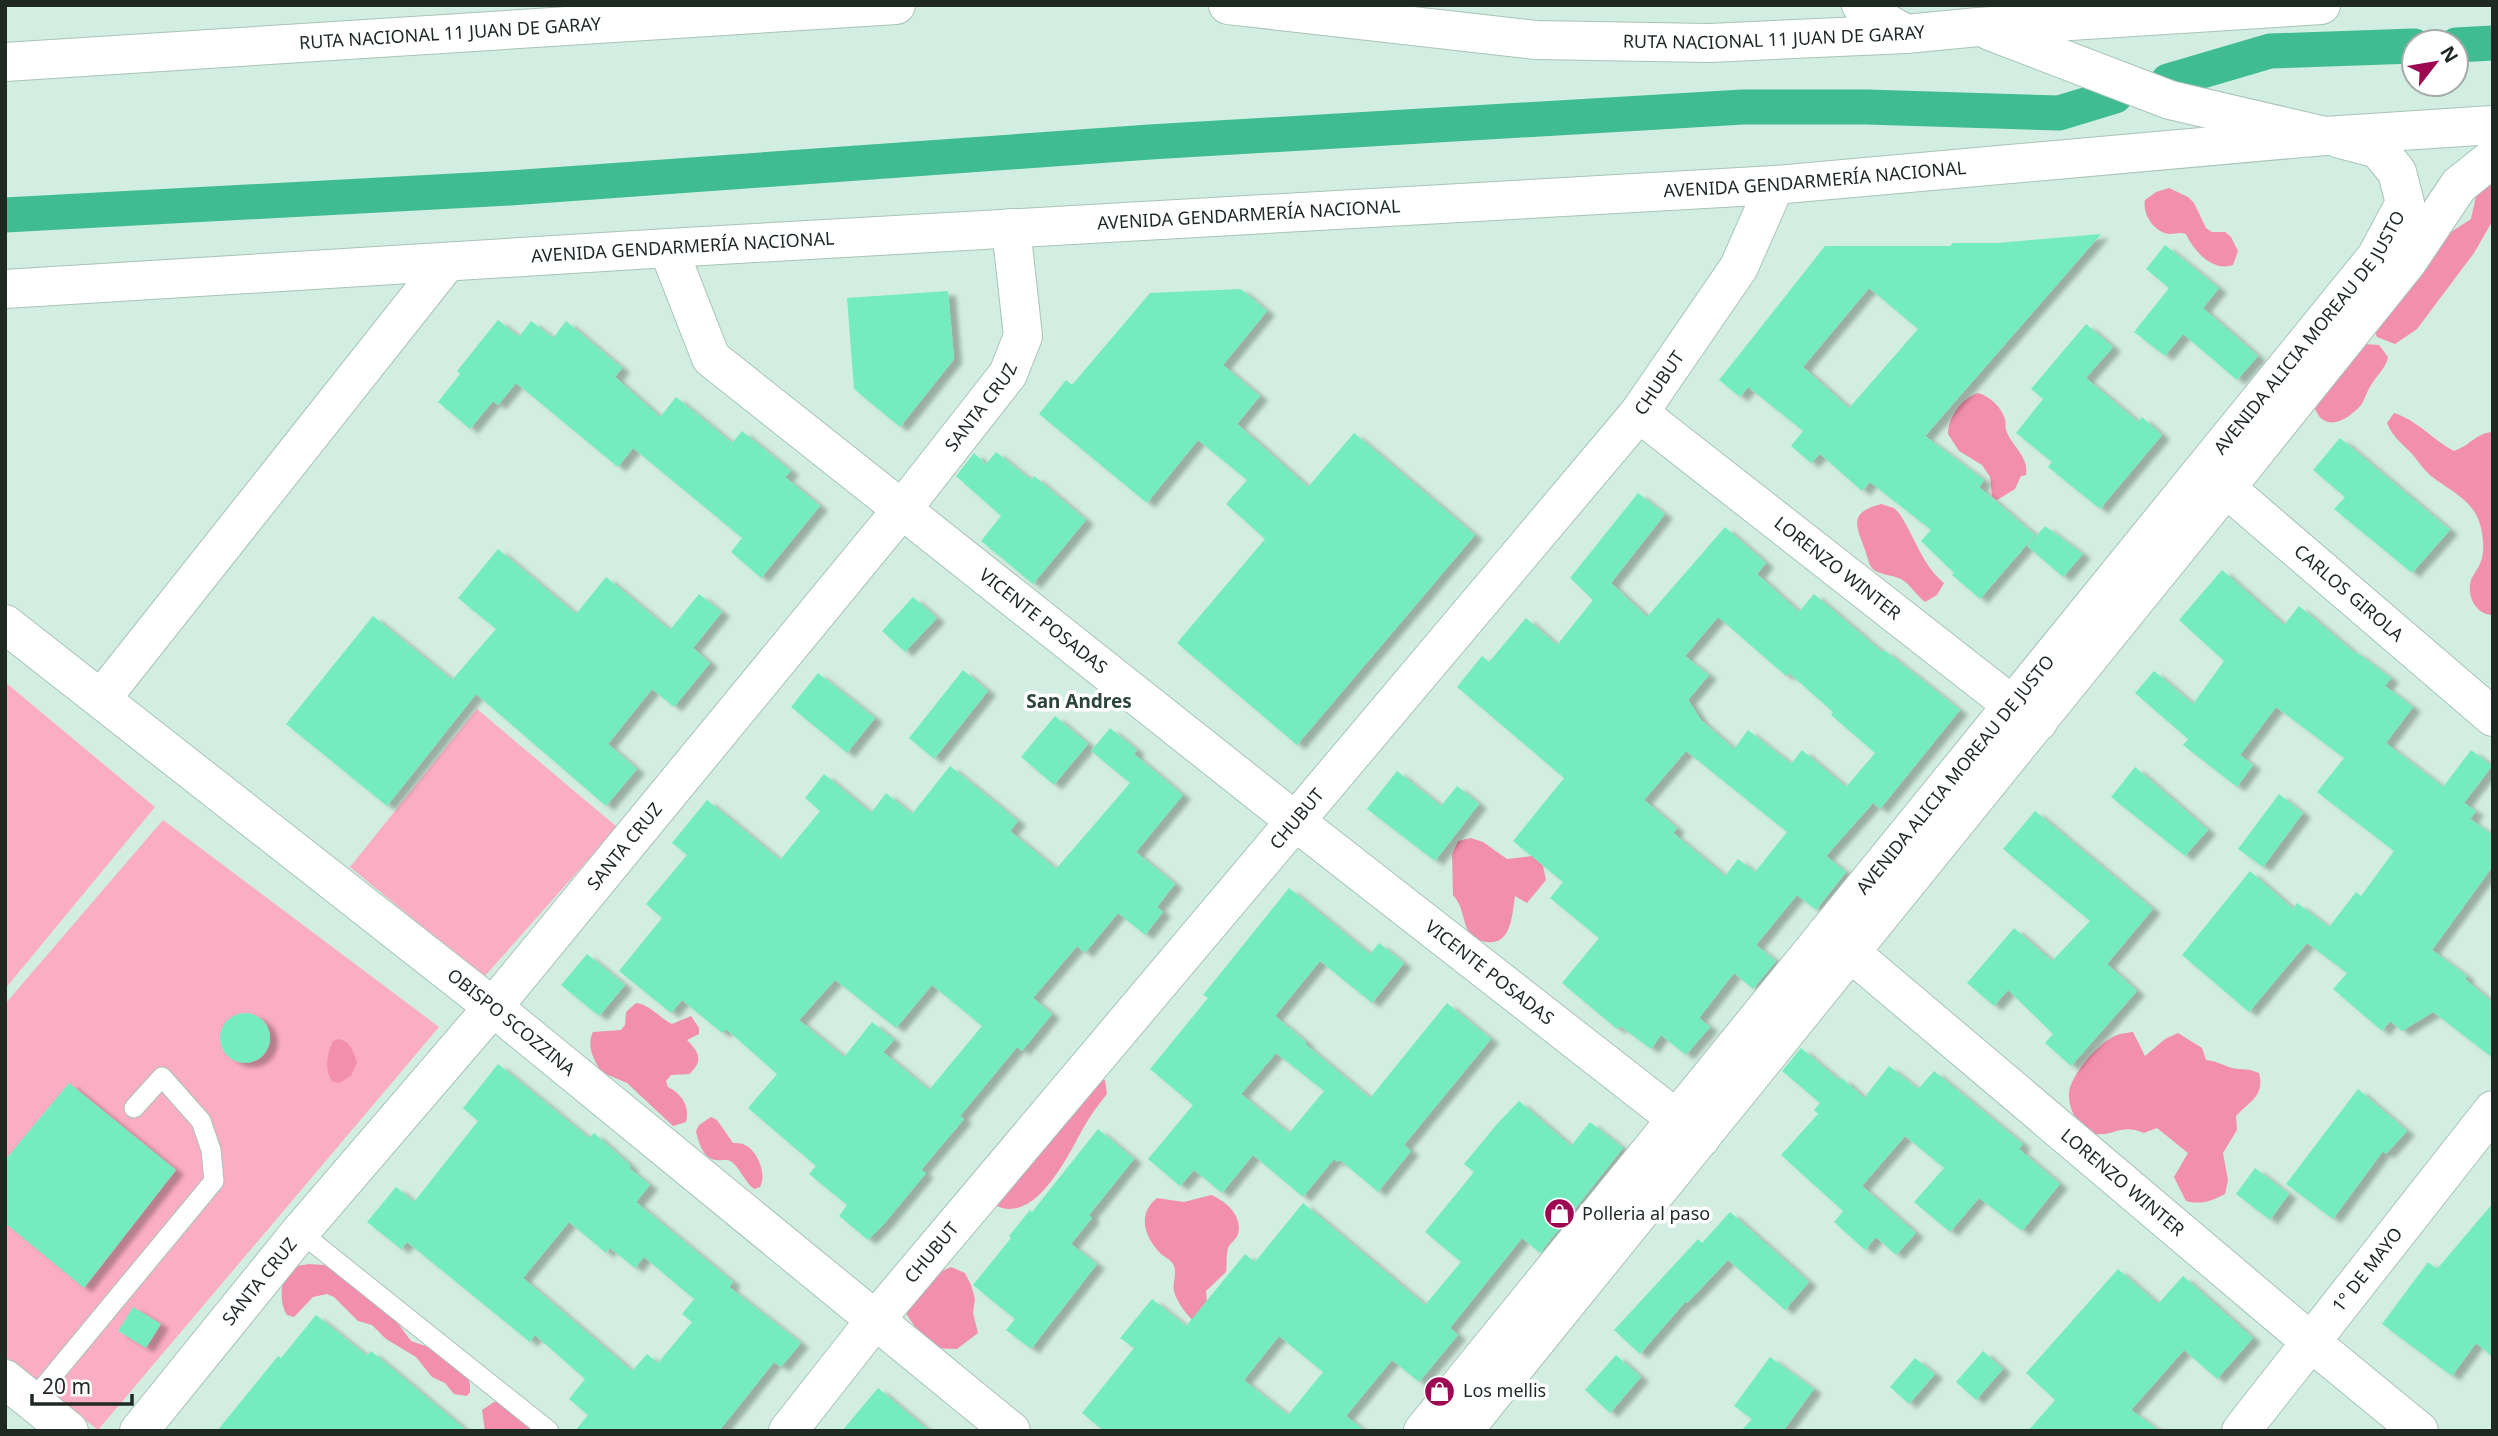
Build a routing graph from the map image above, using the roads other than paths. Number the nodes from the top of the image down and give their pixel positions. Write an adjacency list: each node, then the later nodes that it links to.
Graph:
1 (896, 5): 7 (main road, RUTA NACIONAL 11 JUAN DE GARAY)
2 (1228, 5): 6 (main road, RUTA NACIONAL 11 JUAN DE GARAY)
3 (1861, 5): 6 (main road)
4 (2321, 5): 5 (main road, RUTA NACIONAL 11 JUAN DE GARAY)
5 (1978, 27): 6 (main road, RUTA NACIONAL 11 JUAN DE GARAY); 9 (main road)
6 (1906, 34)
7 (5, 62)
8 (2493, 125): 9 (main road, AVENIDA GENDARMERÍA NACIONAL)
9 (2325, 135): 11 (main road, AVENIDA GENDARMERÍA NACIONAL); 17 (main road, AVENIDA ALICIA MOREAU DE JUSTO)
10 (2493, 158): 17 (main road, AVENIDA ALICIA MOREAU DE JUSTO)
11 (1775, 185): 12 (main road, AVENIDA GENDARMERÍA NACIONAL); 16 (main road, CHUBUT)
12 (1011, 228): 13 (main road, AVENIDA GENDARMERÍA NACIONAL); 18 (main road, SANTA CRUZ)
13 (668, 248): 14 (main road, AVENIDA GENDARMERÍA NACIONAL); 18 (main road, VICENTE POSADAS)
14 (447, 261): 15 (main road, AVENIDA GENDARMERÍA NACIONAL); 20 (main road)
15 (5, 289)
16 (1639, 413): 21 (main road, LORENZO WINTER); 23 (main road, CHUBUT)
17 (2214, 480): 21 (main road, AVENIDA ALICIA MOREAU DE JUSTO); 22 (main road, CARLOS GIROLA)
18 (903, 508): 23 (main road, VICENTE POSADAS); 25 (main road, SANTA CRUZ)
19 (5, 624): 20 (main road, OBISPO SCOZZINA)
20 (101, 699): 25 (main road, OBISPO SCOZZINA)
21 (2025, 714): 24 (main road, AVENIDA ALICIA MOREAU DE JUSTO)
22 (2493, 718)
23 (1295, 821): 28 (main road, VICENTE POSADAS); 30 (main road, CHUBUT)
24 (1838, 943): 28 (main road, AVENIDA ALICIA MOREAU DE JUSTO); 31 (main road, LORENZO WINTER)
25 (493, 1007): 29 (main road, SANTA CRUZ); 30 (main road, OBISPO SCOZZINA)
26 (134, 1108): 32 (lane)
27 (2493, 1110): 31 (main road, 1° DE MAYO)
28 (1688, 1129): 33 (main road, AVENIDA ALICIA MOREAU DE JUSTO)
29 (300, 1232): 35 (main road, SANTA CRUZ); 36 (lane)
30 (876, 1319): 37 (main road, CHUBUT); 38 (main road, OBISPO SCOZZINA)
31 (2312, 1343): 40 (main road, 1° DE MAYO); 41 (main road, LORENZO WINTER)
32 (18, 1390): 34 (main road)
33 (1471, 1418): 39 (main road, AVENIDA ALICIA MOREAU DE JUSTO)
34 (69, 1431)
35 (139, 1431)
36 (549, 1431)
37 (788, 1431)
38 (1011, 1431)
39 (1423, 1431)
40 (2241, 1431)
41 (2419, 1431)

